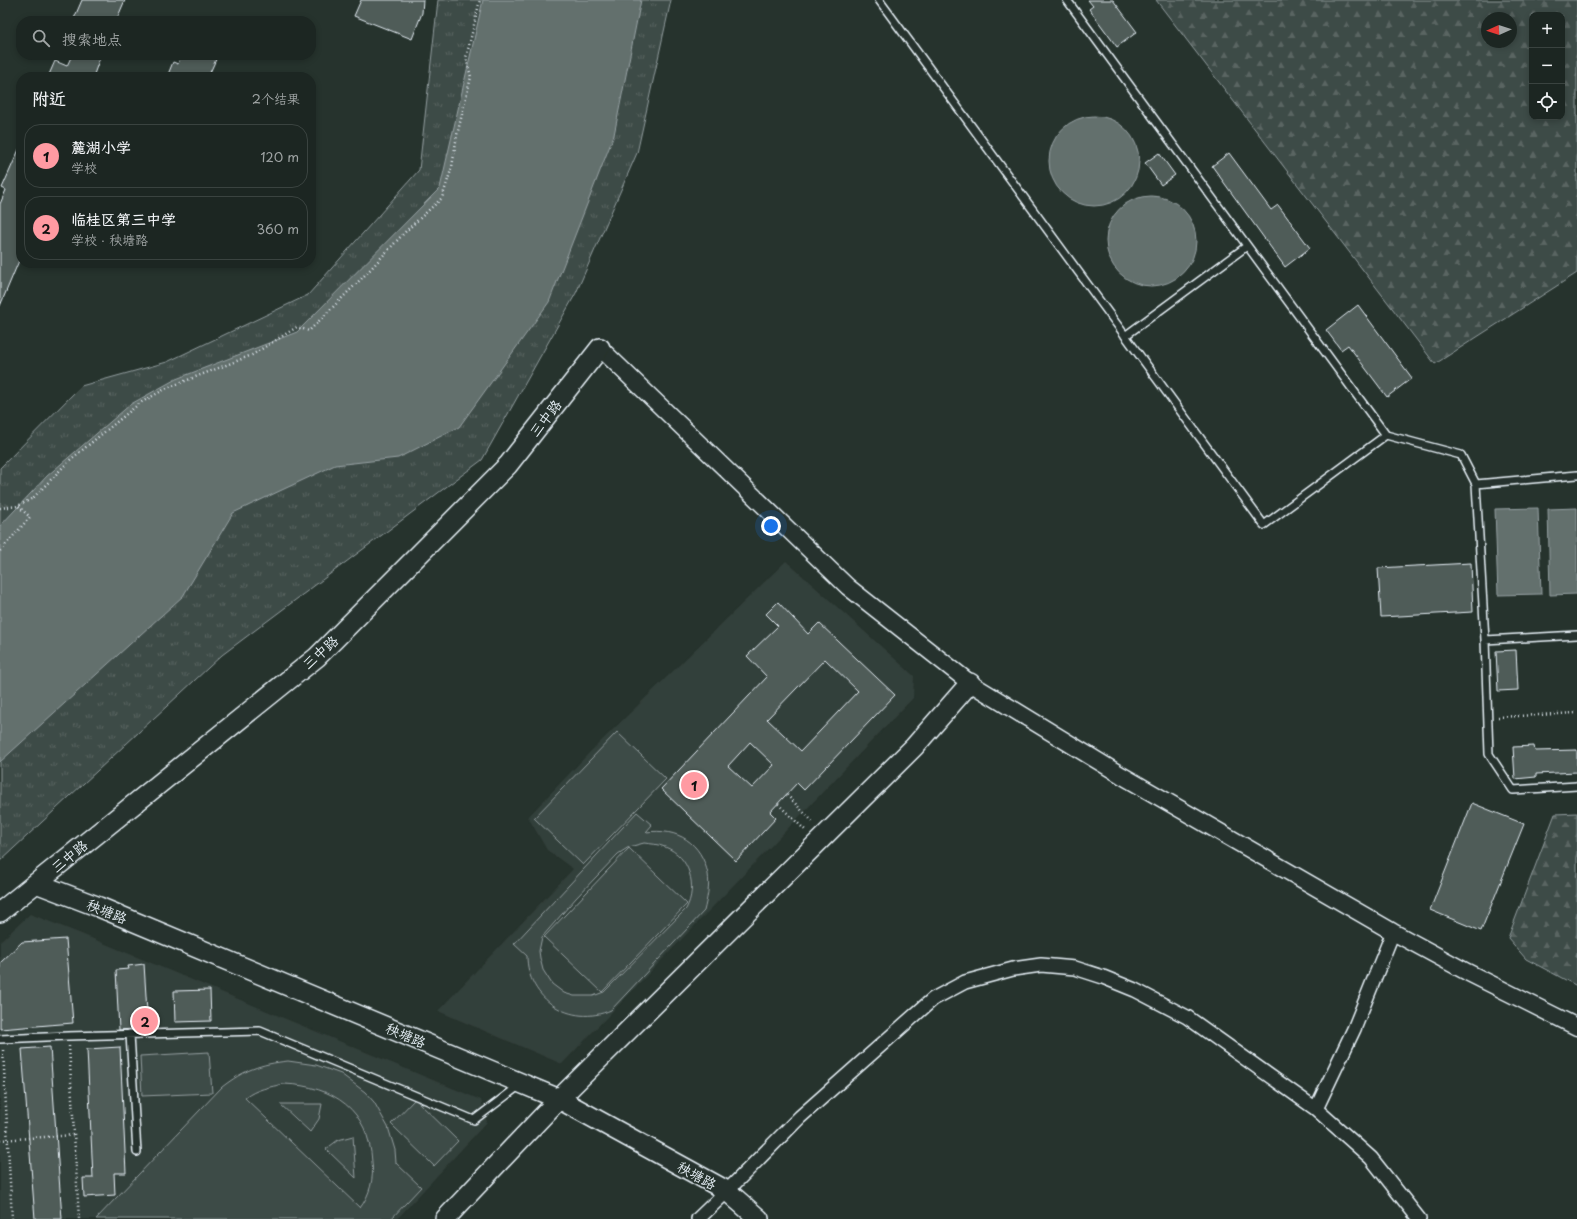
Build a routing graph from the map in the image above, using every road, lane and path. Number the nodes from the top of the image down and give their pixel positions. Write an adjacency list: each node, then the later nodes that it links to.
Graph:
1 (480, 0): 10 (path)
2 (879, 0): 5 (lane)
3 (1067, 0): 4 (lane)
4 (1247, 246): 5 (lane); 7 (lane)
5 (1126, 336): 7 (lane)
6 (600, 348): 15 (street); 22 (main road, 三中路)
7 (1386, 435): 9 (lane)
8 (1577, 475): 9 (lane)
9 (1476, 484): 14 (lane)
10 (18, 506): 11 (path); 12 (path)
11 (0, 508)
12 (0, 551)
13 (1577, 635): 14 (lane)
14 (1485, 640): 17 (lane)
15 (970, 683): 21 (main road); 24 (street)
16 (1577, 713): 17 (path)
17 (1488, 718): 18 (lane)
18 (1577, 786)
19 (787, 795): 21 (path)
20 (778, 804): 21 (path)
21 (822, 839): 30 (main road)
22 (36, 883): 23 (main road, 三中路); 29 (main road, 秧塘路)
23 (0, 912)
24 (1393, 932): 25 (street); 31 (street)
25 (1577, 1027)
26 (130, 1034): 27 (lane); 29 (lane); 35 (lane)
27 (68, 1036): 28 (lane); 32 (path)
28 (1, 1039): 34 (path)
29 (522, 1084): 30 (main road, 秧塘路)
30 (559, 1099): 36 (main road, 秧塘路); 39 (main road)
31 (1316, 1109): 36 (street); 42 (street)
32 (74, 1134): 34 (path); 38 (path)
33 (0, 1140): 34 (path)
34 (8, 1140): 37 (path)
35 (137, 1152)
36 (727, 1192): 40 (street); 41 (main road, 秧塘路)
37 (12, 1219)
38 (79, 1219)
39 (444, 1219)
40 (698, 1219)
41 (759, 1219)
42 (1419, 1219)

